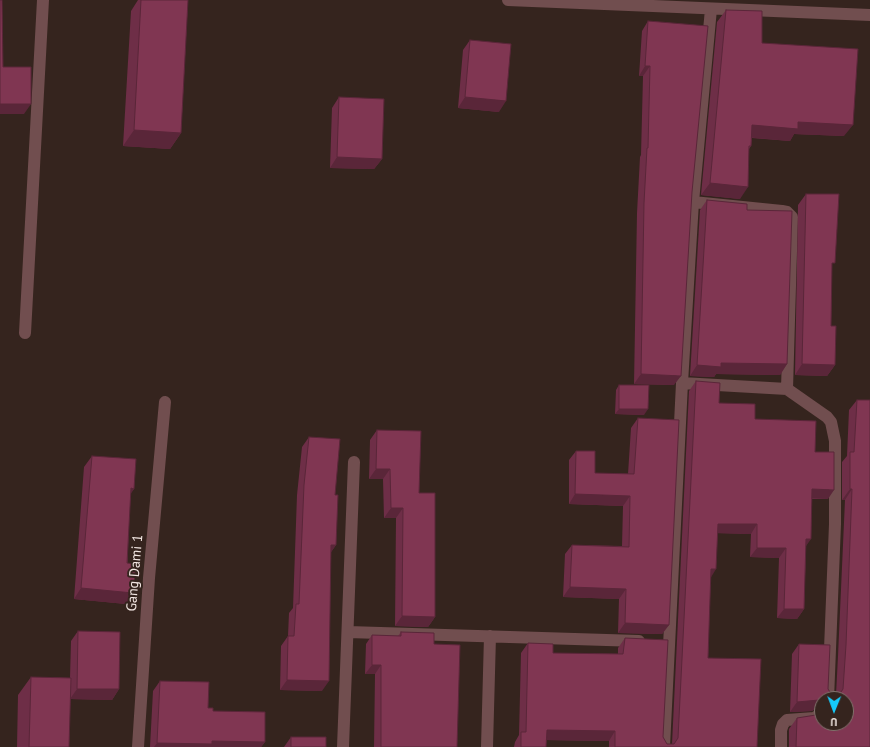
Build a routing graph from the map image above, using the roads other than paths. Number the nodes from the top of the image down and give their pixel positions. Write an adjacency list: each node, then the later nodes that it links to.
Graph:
1 (42, 0): 7 (street)
2 (508, 0): 3 (street)
3 (595, 2): 4 (street)
4 (711, 9): 5 (street); 6 (street)
5 (870, 15)
6 (693, 202): 8 (street); 9 (street)
7 (25, 333)
8 (682, 383): 9 (street); 14 (street)
9 (787, 390): 15 (street)
10 (166, 402): 17 (street, Gang Dami 1)
11 (354, 462): 12 (street)
12 (348, 632): 13 (street); 18 (street)
13 (490, 636): 14 (street); 19 (street)
14 (670, 642): 20 (street)
15 (828, 691)
16 (814, 718): 21 (street)
17 (138, 747)
18 (343, 747)
19 (487, 747)
20 (664, 747)
21 (781, 747)

